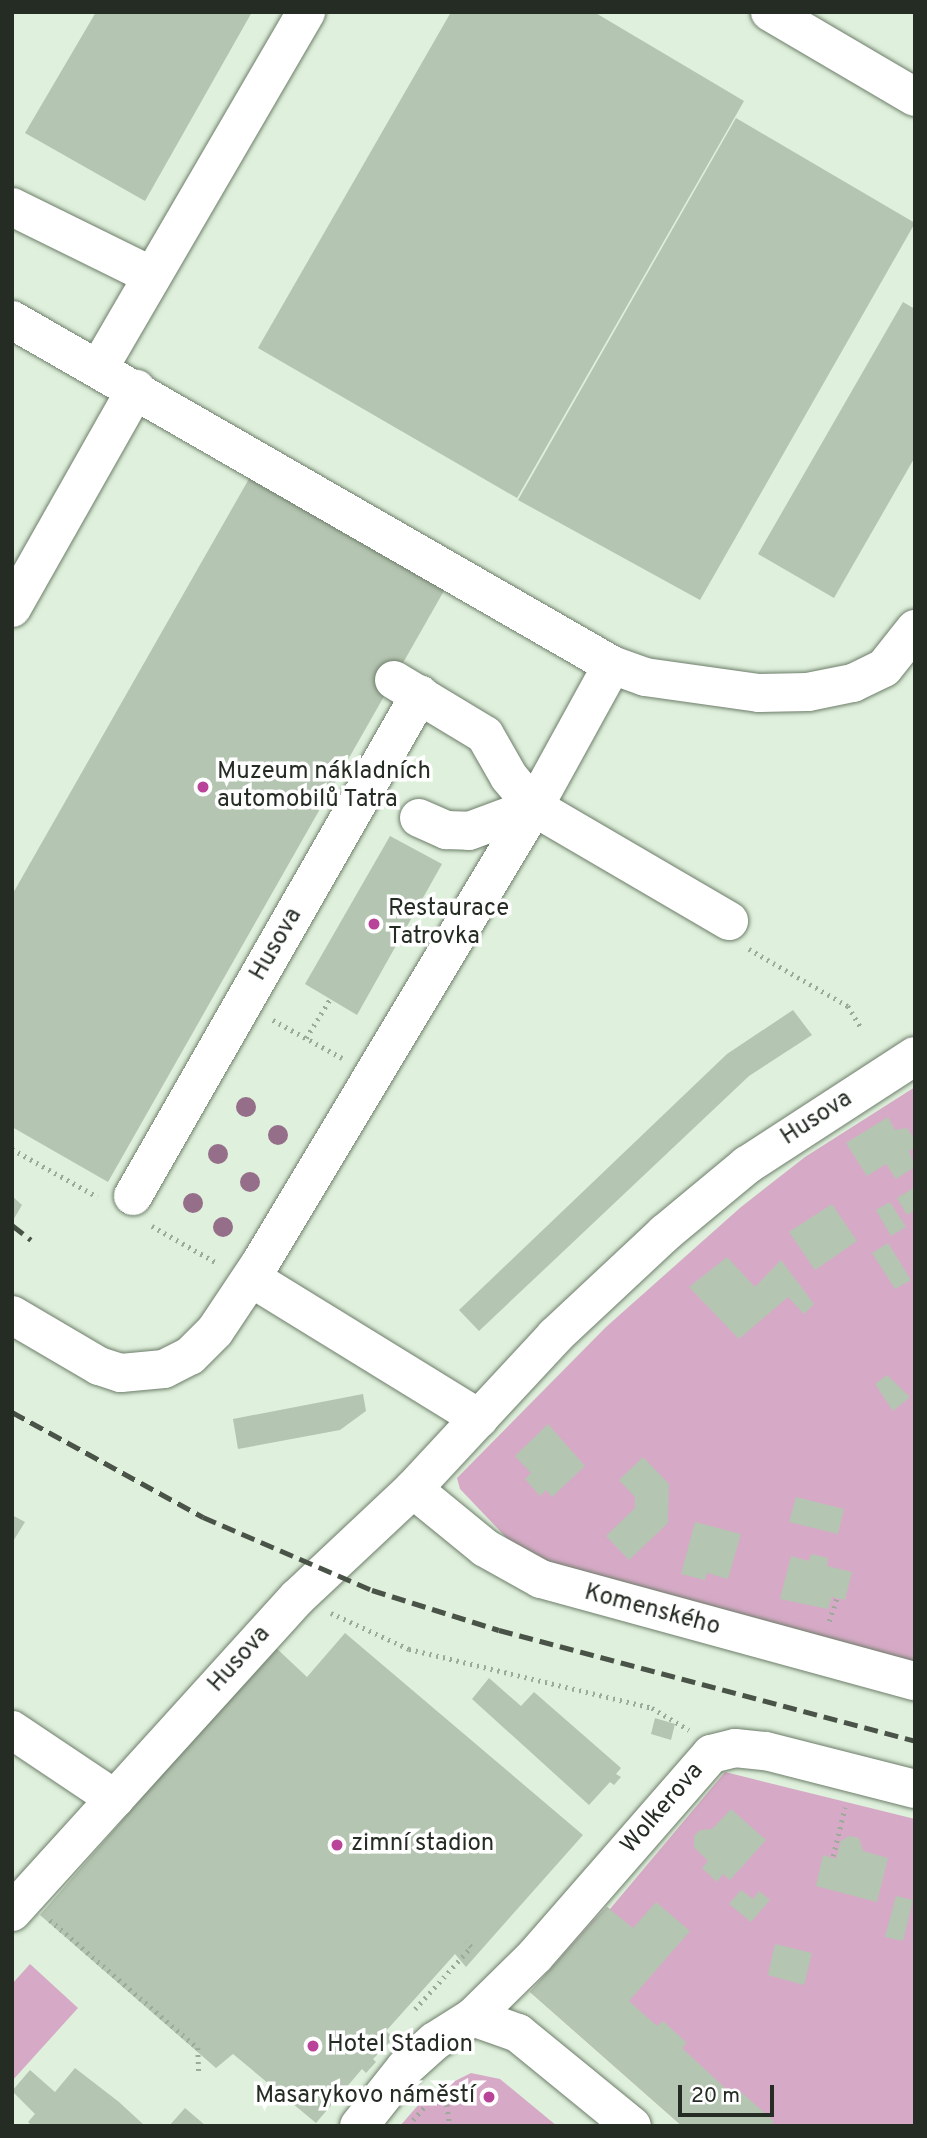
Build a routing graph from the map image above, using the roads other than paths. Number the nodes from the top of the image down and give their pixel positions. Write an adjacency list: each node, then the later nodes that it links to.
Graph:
1 (306, 12): 5 (street)
2 (770, 12): 3 (street)
3 (915, 97)
4 (12, 207): 5 (street)
5 (152, 276): 7 (street)
6 (12, 320): 7 (street)
7 (99, 368): 8 (street)
8 (136, 389): 9 (street); 11 (street)
9 (12, 608)
10 (915, 629): 11 (street)
11 (612, 664): 12 (street)
12 (534, 807): 13 (street); 14 (street, Husova); 16 (street, Husova); 17 (street)
13 (419, 818)
14 (729, 921)
15 (915, 1056): 19 (street, Husova)
16 (146, 1212)
17 (251, 1278): 18 (street); 19 (street)
18 (12, 1315)
19 (479, 1418): 20 (street, Husova)
20 (413, 1489): 21 (street, Komenského); 24 (street, Husova)
21 (915, 1681)
22 (12, 1730): 24 (street)
23 (915, 1788): 26 (street, Wolkerova)
24 (115, 1799): 25 (street, Husova)
25 (26, 1912)
26 (473, 2017): 27 (street); 28 (street)
27 (359, 2126)
28 (632, 2126)

